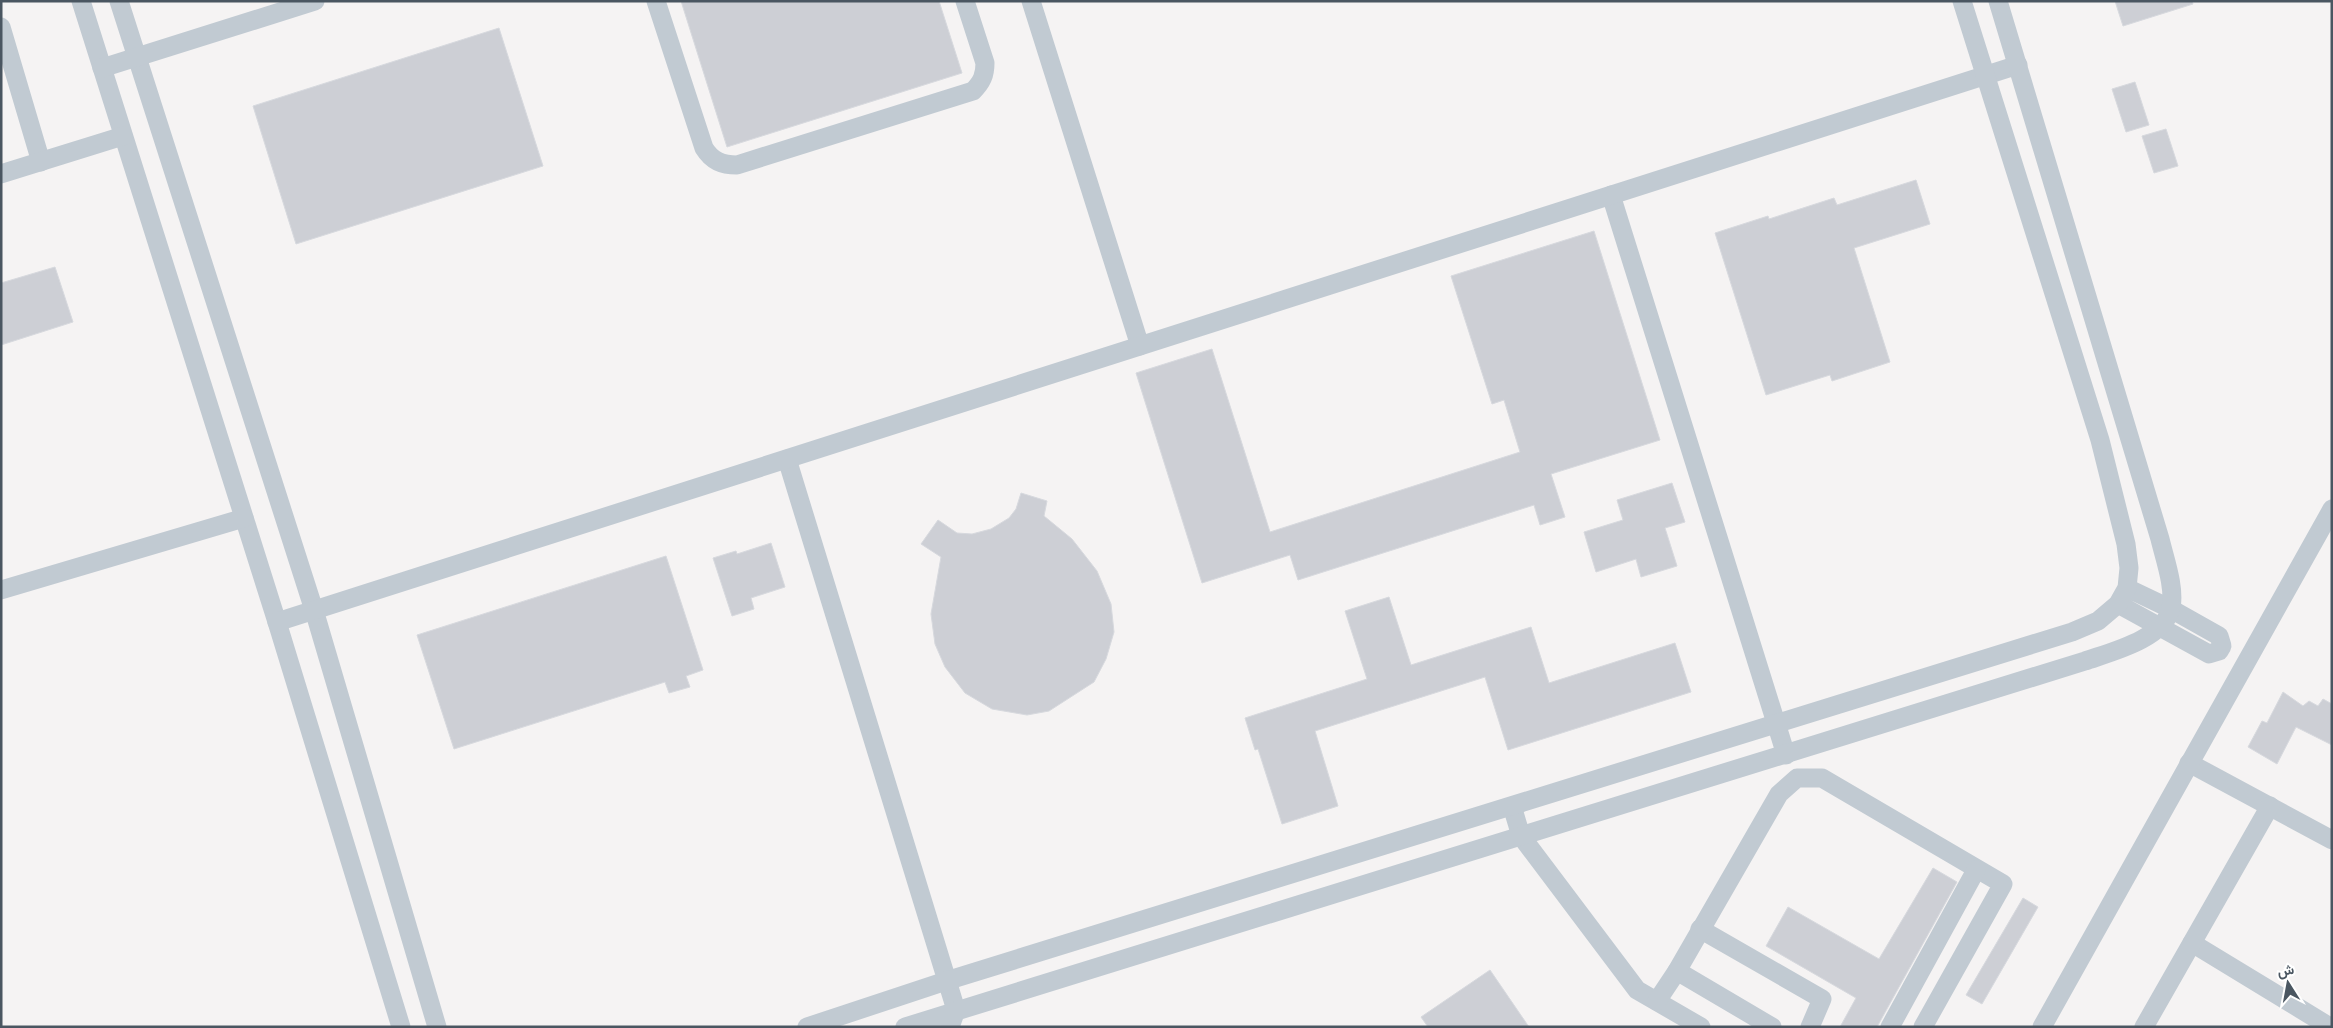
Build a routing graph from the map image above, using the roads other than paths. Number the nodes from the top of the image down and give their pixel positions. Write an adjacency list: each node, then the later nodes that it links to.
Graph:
1 (81, 1): 12 (street)
2 (119, 1): 10 (street)
3 (315, 1): 10 (street)
4 (656, 1): 5 (street)
5 (965, 1)
6 (1030, 1): 18 (street)
7 (1962, 1): 13 (street)
8 (1998, 1): 11 (street)
9 (1, 27): 15 (street)
10 (137, 58): 12 (street); 25 (street)
11 (2018, 65): 13 (street); 24 (street)
12 (102, 68): 14 (street)
13 (1985, 76): 17 (street); 23 (street)
14 (123, 136): 15 (street); 21 (street)
15 (41, 162): 16 (street)
16 (1, 174)
17 (1612, 195): 18 (street); 28 (street)
18 (1140, 346): 19 (street)
19 (787, 459): 25 (street); 39 (street)
20 (2332, 509): 30 (street)
21 (244, 518): 22 (street); 26 (street)
22 (1, 590)
23 (2122, 596): 24 (street); 27 (street); 28 (street)
24 (2171, 609): 27 (street); 27 (street)
25 (314, 610): 26 (street); 44 (street)
26 (277, 622): 43 (street)
27 (2162, 627): 29 (street)
28 (1775, 724): 29 (street); 31 (street)
29 (1786, 754): 33 (street)
30 (2189, 763): 32 (street); 42 (street)
31 (1512, 806): 33 (street); 39 (street)
32 (2270, 806): 34 (street); 37 (street)
33 (1521, 836): 40 (street); 41 (street)
34 (2332, 840)
35 (1976, 870): 36 (street); 50 (street); 51 (street)
36 (1700, 929): 38 (street); 49 (street)
37 (2192, 943): 52 (street); 53 (street)
38 (1677, 971): 40 (street); 48 (street)
39 (946, 982): 41 (street); 45 (street)
40 (1657, 1001): 47 (street)
41 (953, 1018): 46 (street)
42 (2046, 1025)
43 (401, 1027)
44 (437, 1027)
45 (807, 1027)
46 (905, 1027)
47 (1701, 1027)
48 (1772, 1027)
49 (1810, 1027)
50 (1890, 1027)
51 (1923, 1027)
52 (2144, 1027)
53 (2330, 1027)

